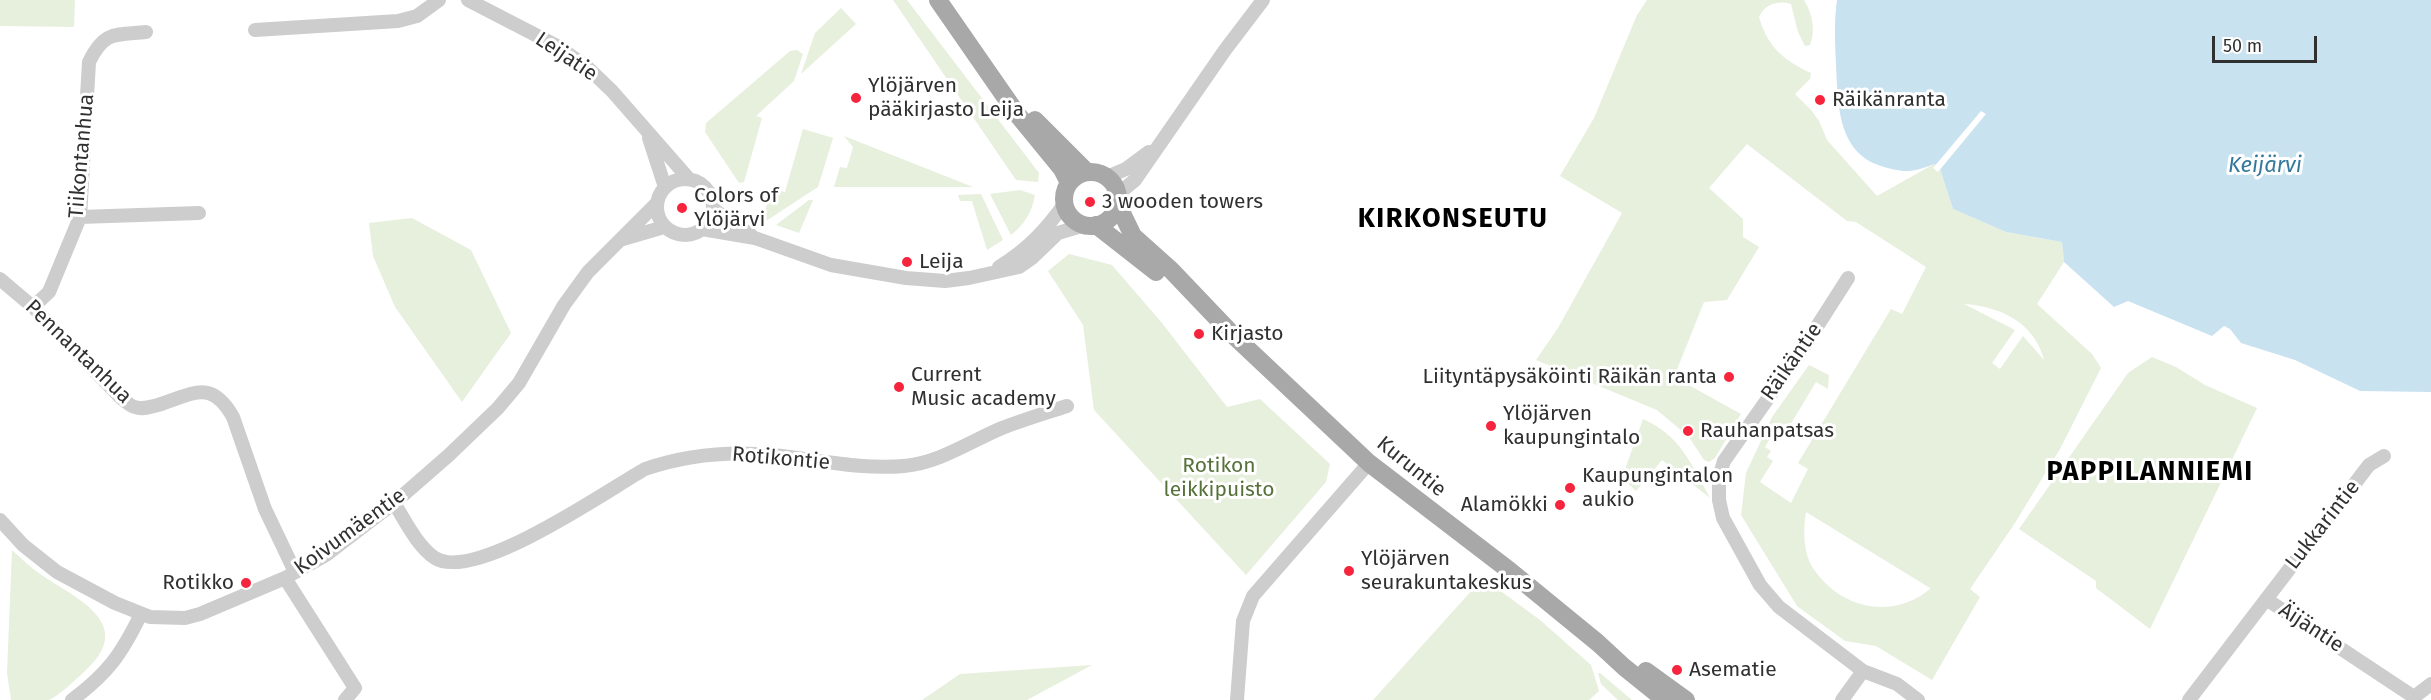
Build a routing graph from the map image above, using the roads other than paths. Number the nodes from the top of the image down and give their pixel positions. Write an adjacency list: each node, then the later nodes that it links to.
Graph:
1 (439, 0): 6 (street)
2 (468, 0): 8 (street, Leijatie)
3 (938, 0): 13 (main road)
4 (952, 0): 10 (main road)
5 (1263, 0): 9 (street)
6 (255, 30)
7 (146, 32): 20 (street, Tiikontanhua)
8 (648, 133): 12 (street, Leijatie); 14 (street, Leijatie)
9 (1158, 146): 11 (street); 15 (street)
10 (1087, 172): 11 (main road); 13 (main road)
11 (1107, 177): 15 (main road)
12 (689, 179): 14 (street); 18 (street)
13 (1070, 183): 17 (main road)
14 (664, 187): 16 (street)
15 (1118, 200): 21 (main road); 30 (main road, Kuruntie)
16 (657, 203): 22 (street); 25 (street, Koivumäentie)
17 (1065, 203): 21 (main road); 26 (street)
18 (713, 209): 23 (street); 24 (street)
19 (199, 213): 20 (street)
20 (80, 217): 29 (street, Tiikontanhua)
21 (1090, 225): 26 (street); 30 (main road, Kuruntie)
22 (664, 226): 23 (street); 25 (street, Koivumäentie)
23 (702, 229): 24 (street)
24 (755, 238): 26 (street)
25 (621, 240): 34 (street, Koivumäentie)
26 (987, 275)
27 (1848, 278): 40 (street, Räikäntie)
28 (0, 279): 29 (street, Pennantanhua)
29 (33, 308): 36 (street, Pennantanhua)
30 (1208, 311): 33 (main road, Kuruntie)
31 (1068, 406): 34 (street, Rotikontie)
32 (2384, 456): 37 (street, Lukkarintie)
33 (1369, 463): 39 (main road, Kuruntie); 44 (street)
34 (394, 503): 36 (street, Koivumäentie)
35 (0, 520): 38 (street, Koivumäentie)
36 (290, 575): 38 (street, Koivumäentie); 43 (street)
37 (2266, 599): 41 (street, Äijäntie); 49 (street, Äijäntie)
38 (141, 614): 42 (street)
39 (1598, 643): 45 (main road, Kuruntie); 46 (main road, Kuruntie)
40 (1863, 671): 47 (street); 48 (street, Räikäntie)
41 (2431, 684)
42 (72, 700)
43 (345, 700)
44 (1237, 700)
45 (1665, 700)
46 (1686, 700)
47 (1842, 700)
48 (1918, 700)
49 (2189, 700)

